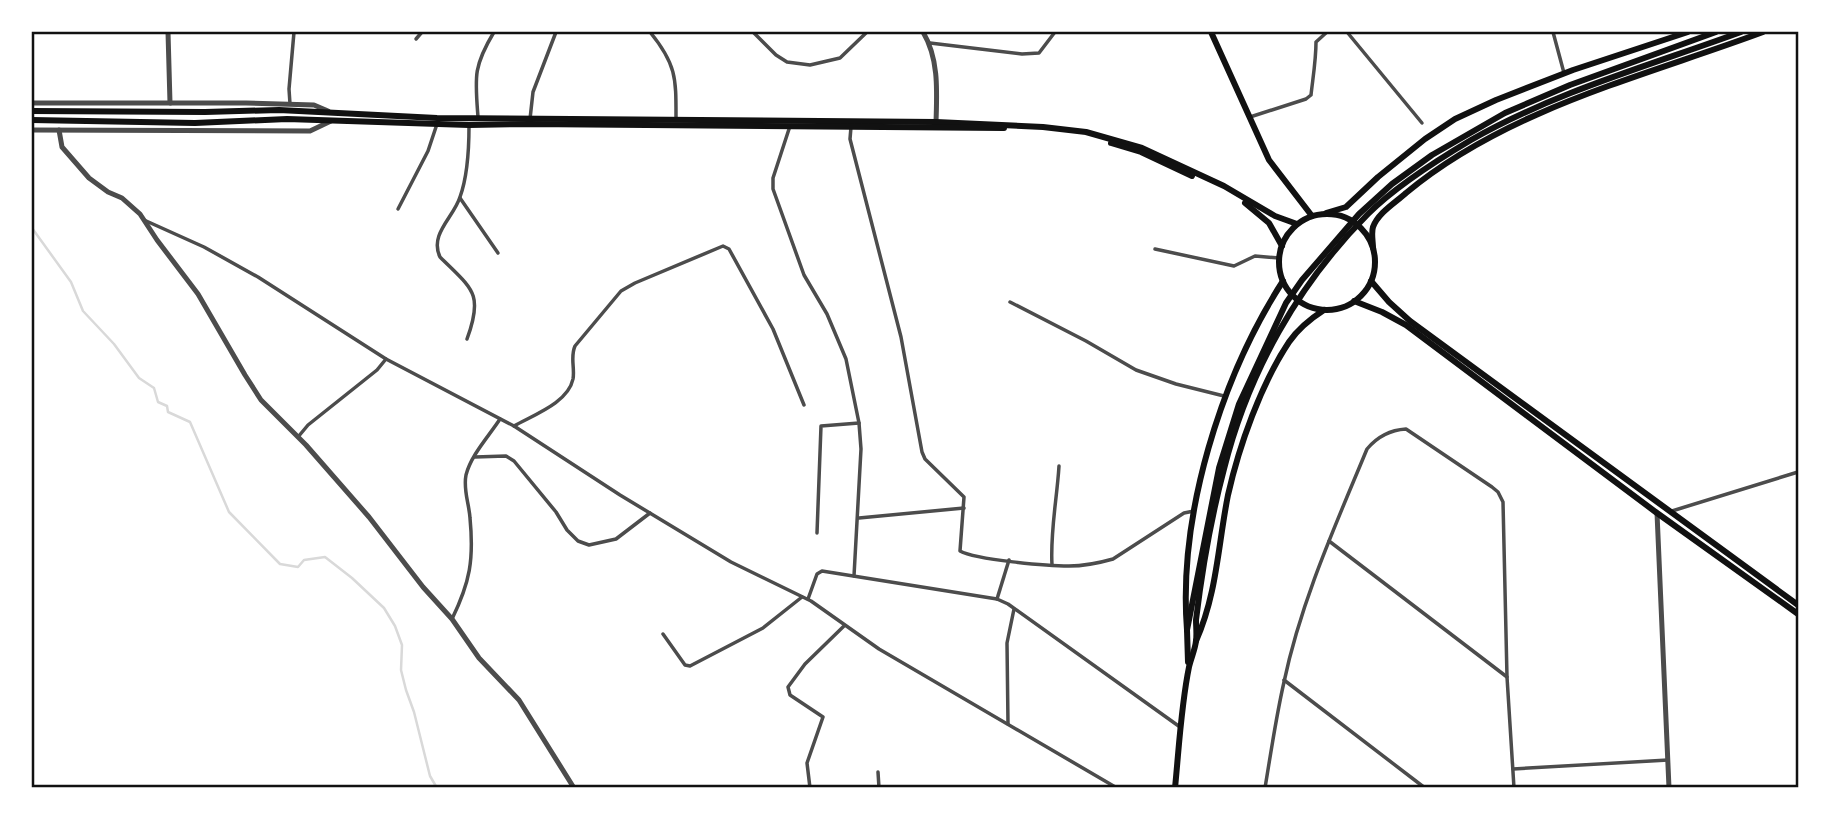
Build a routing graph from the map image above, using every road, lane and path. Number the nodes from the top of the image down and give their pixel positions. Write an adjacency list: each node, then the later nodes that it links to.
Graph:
1 (168, 32): 23 (street)
2 (294, 32): 24 (street)
3 (422, 32): 19 (street)
4 (494, 32): 30 (street)
5 (556, 32): 28 (street)
6 (650, 32): 32 (street)
7 (753, 32): 8 (street)
8 (867, 32)
9 (923, 32): 20 (street)
10 (1055, 32): 20 (street)
11 (1211, 32): 29 (main road)
12 (1327, 32): 29 (street)
13 (1347, 32): 34 (street)
14 (1553, 32): 21 (street)
15 (1688, 32): 21 (main road)
16 (1716, 32): 27 (main road)
17 (1741, 32): 27 (main road)
18 (1763, 32): 48 (main road)
19 (416, 39)
20 (930, 43): 33 (street)
21 (1564, 73): 43 (main road)
22 (32, 103): 23 (street)
23 (170, 103): 24 (street)
24 (290, 104): 26 (street)
25 (32, 111): 26 (main road)
26 (334, 117): 30 (main road); 31 (main road); 35 (main road); 40 (street)
27 (1506, 117): 79 (main road)
28 (530, 118): 30 (main road); 32 (main road)
29 (1248, 118): 44 (main road)
30 (478, 119)
31 (32, 120)
32 (676, 120): 33 (main road)
33 (936, 122): 46 (main road)
34 (1422, 123)
35 (437, 124): 36 (main road); 42 (street)
36 (470, 125): 37 (main road); 41 (street)
37 (790, 127): 38 (main road); 62 (street)
38 (851, 127): 47 (main road); 68 (street)
39 (32, 130): 40 (street)
40 (59, 130): 45 (street)
41 (460, 198): 50 (street); 57 (street)
42 (398, 209)
43 (1326, 213): 44 (main road); 48 (main road)
44 (1312, 216): 46 (main road)
45 (144, 220): 58 (street); 64 (street)
46 (1297, 224): 47 (main road)
47 (1282, 246): 51 (main road)
48 (1373, 248): 53 (main road)
49 (1155, 249): 51 (street)
50 (498, 253)
51 (1279, 258): 52 (main road)
52 (1283, 281): 56 (main road); 59 (main road)
53 (1371, 281): 54 (main road); 70 (main road)
54 (1354, 301): 56 (main road); 72 (main road)
55 (1010, 302): 59 (street)
56 (1324, 310): 90 (main road)
57 (467, 340)
58 (386, 359): 61 (street); 64 (street)
59 (1226, 396): 69 (main road)
60 (804, 405): 63 (street)
61 (500, 419): 63 (street); 65 (street)
62 (859, 424): 73 (street); 74 (street)
63 (514, 426): 71 (street)
64 (298, 437): 86 (street)
65 (475, 457): 71 (street); 86 (street)
66 (1059, 466): 77 (street)
67 (1798, 472): 70 (street)
68 (964, 508): 73 (street); 76 (street)
69 (1194, 511): 77 (street); 88 (main road)
70 (1670, 511): 83 (main road)
71 (650, 513): 80 (street)
72 (1657, 513): 85 (main road); 96 (street)
73 (859, 518): 78 (street)
74 (817, 533)
75 (1329, 541): 92 (street); 92 (street); 93 (street)
76 (1009, 560): 77 (street); 81 (street)
77 (1052, 565)
78 (854, 576): 81 (street); 82 (street)
79 (1199, 579): 88 (main road); 90 (main road)
80 (802, 597): 82 (street); 89 (street)
81 (996, 599): 84 (street)
82 (807, 600): 87 (street)
83 (1798, 604)
84 (1014, 609): 94 (street); 95 (street)
85 (1798, 614)
86 (452, 619): 99 (street)
87 (844, 625): 94 (street); 100 (street)
88 (1187, 630): 91 (main road)
89 (663, 634)
90 (1196, 641): 91 (main road)
91 (1189, 667): 95 (main road)
92 (1507, 677): 97 (street)
93 (1284, 680): 104 (street); 105 (street)
94 (1008, 724): 102 (street)
95 (1182, 728): 103 (main road)
96 (1668, 760): 97 (street); 107 (street)
97 (1513, 769): 106 (street)
98 (878, 772): 101 (street)
99 (575, 788)
100 (810, 788)
101 (879, 788)
102 (1117, 788)
103 (1175, 788)
104 (1265, 788)
105 (1424, 788)
106 (1514, 788)
107 (1669, 788)

